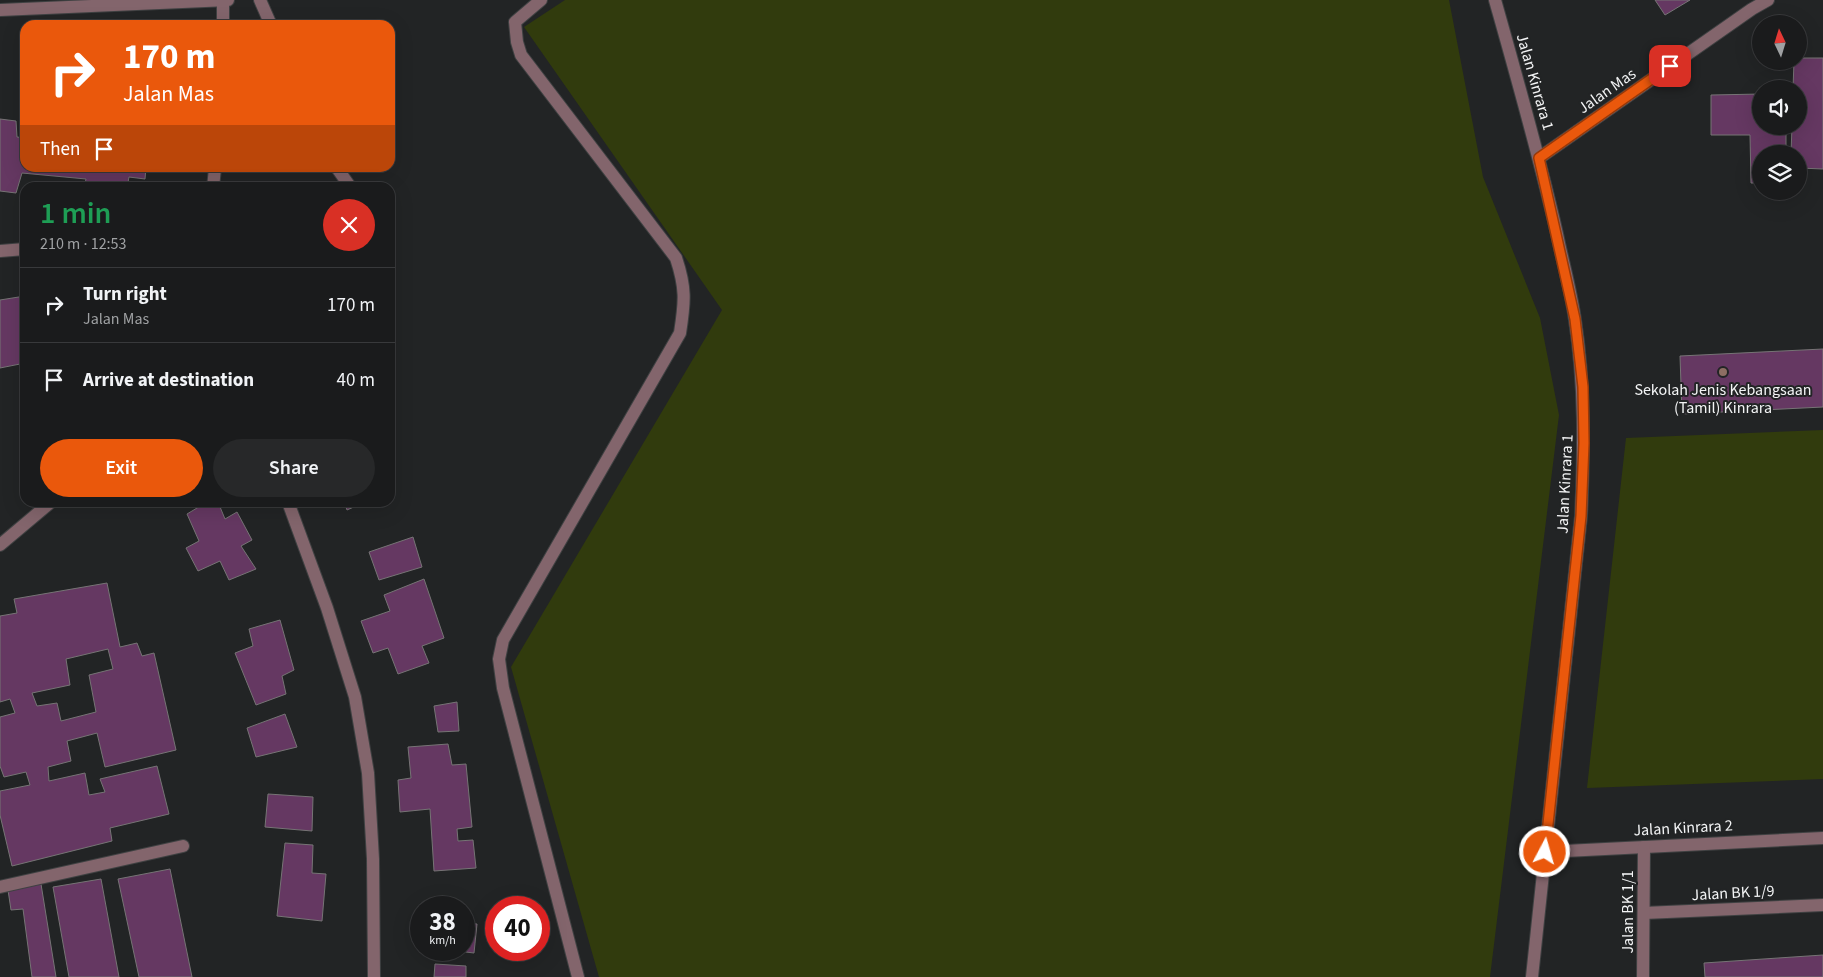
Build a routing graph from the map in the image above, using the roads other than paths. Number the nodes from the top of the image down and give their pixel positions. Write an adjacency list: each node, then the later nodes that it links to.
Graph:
1 (224, 0): 2 (street); 7 (street); 8 (street)
2 (228, 0)
3 (260, 0): 9 (street)
4 (542, 0): 24 (street)
5 (1495, 0): 10 (street, Jalan Kinrara 1)
6 (1768, 0): 10 (street, Jalan Mas)
7 (0, 10)
8 (223, 20)
9 (269, 20)
10 (1539, 158): 19 (street, Jalan Kinrara 1)
11 (20, 250): 12 (street)
12 (0, 251)
13 (45, 507): 15 (street)
14 (290, 507): 23 (street)
15 (0, 545)
16 (1823, 838): 18 (street, Jalan Kinrara 2)
17 (183, 846): 20 (street)
18 (1644, 847): 19 (street, Jalan Kinrara 2); 22 (street, Jalan BK 1/1)
19 (1545, 852): 25 (street, Jalan Kinrara 1)
20 (0, 887)
21 (1823, 905): 22 (street, Jalan BK 1/9)
22 (1644, 913): 26 (street, Jalan BK 1/1)
23 (374, 977)
24 (578, 977)
25 (1532, 977)
26 (1643, 977)

